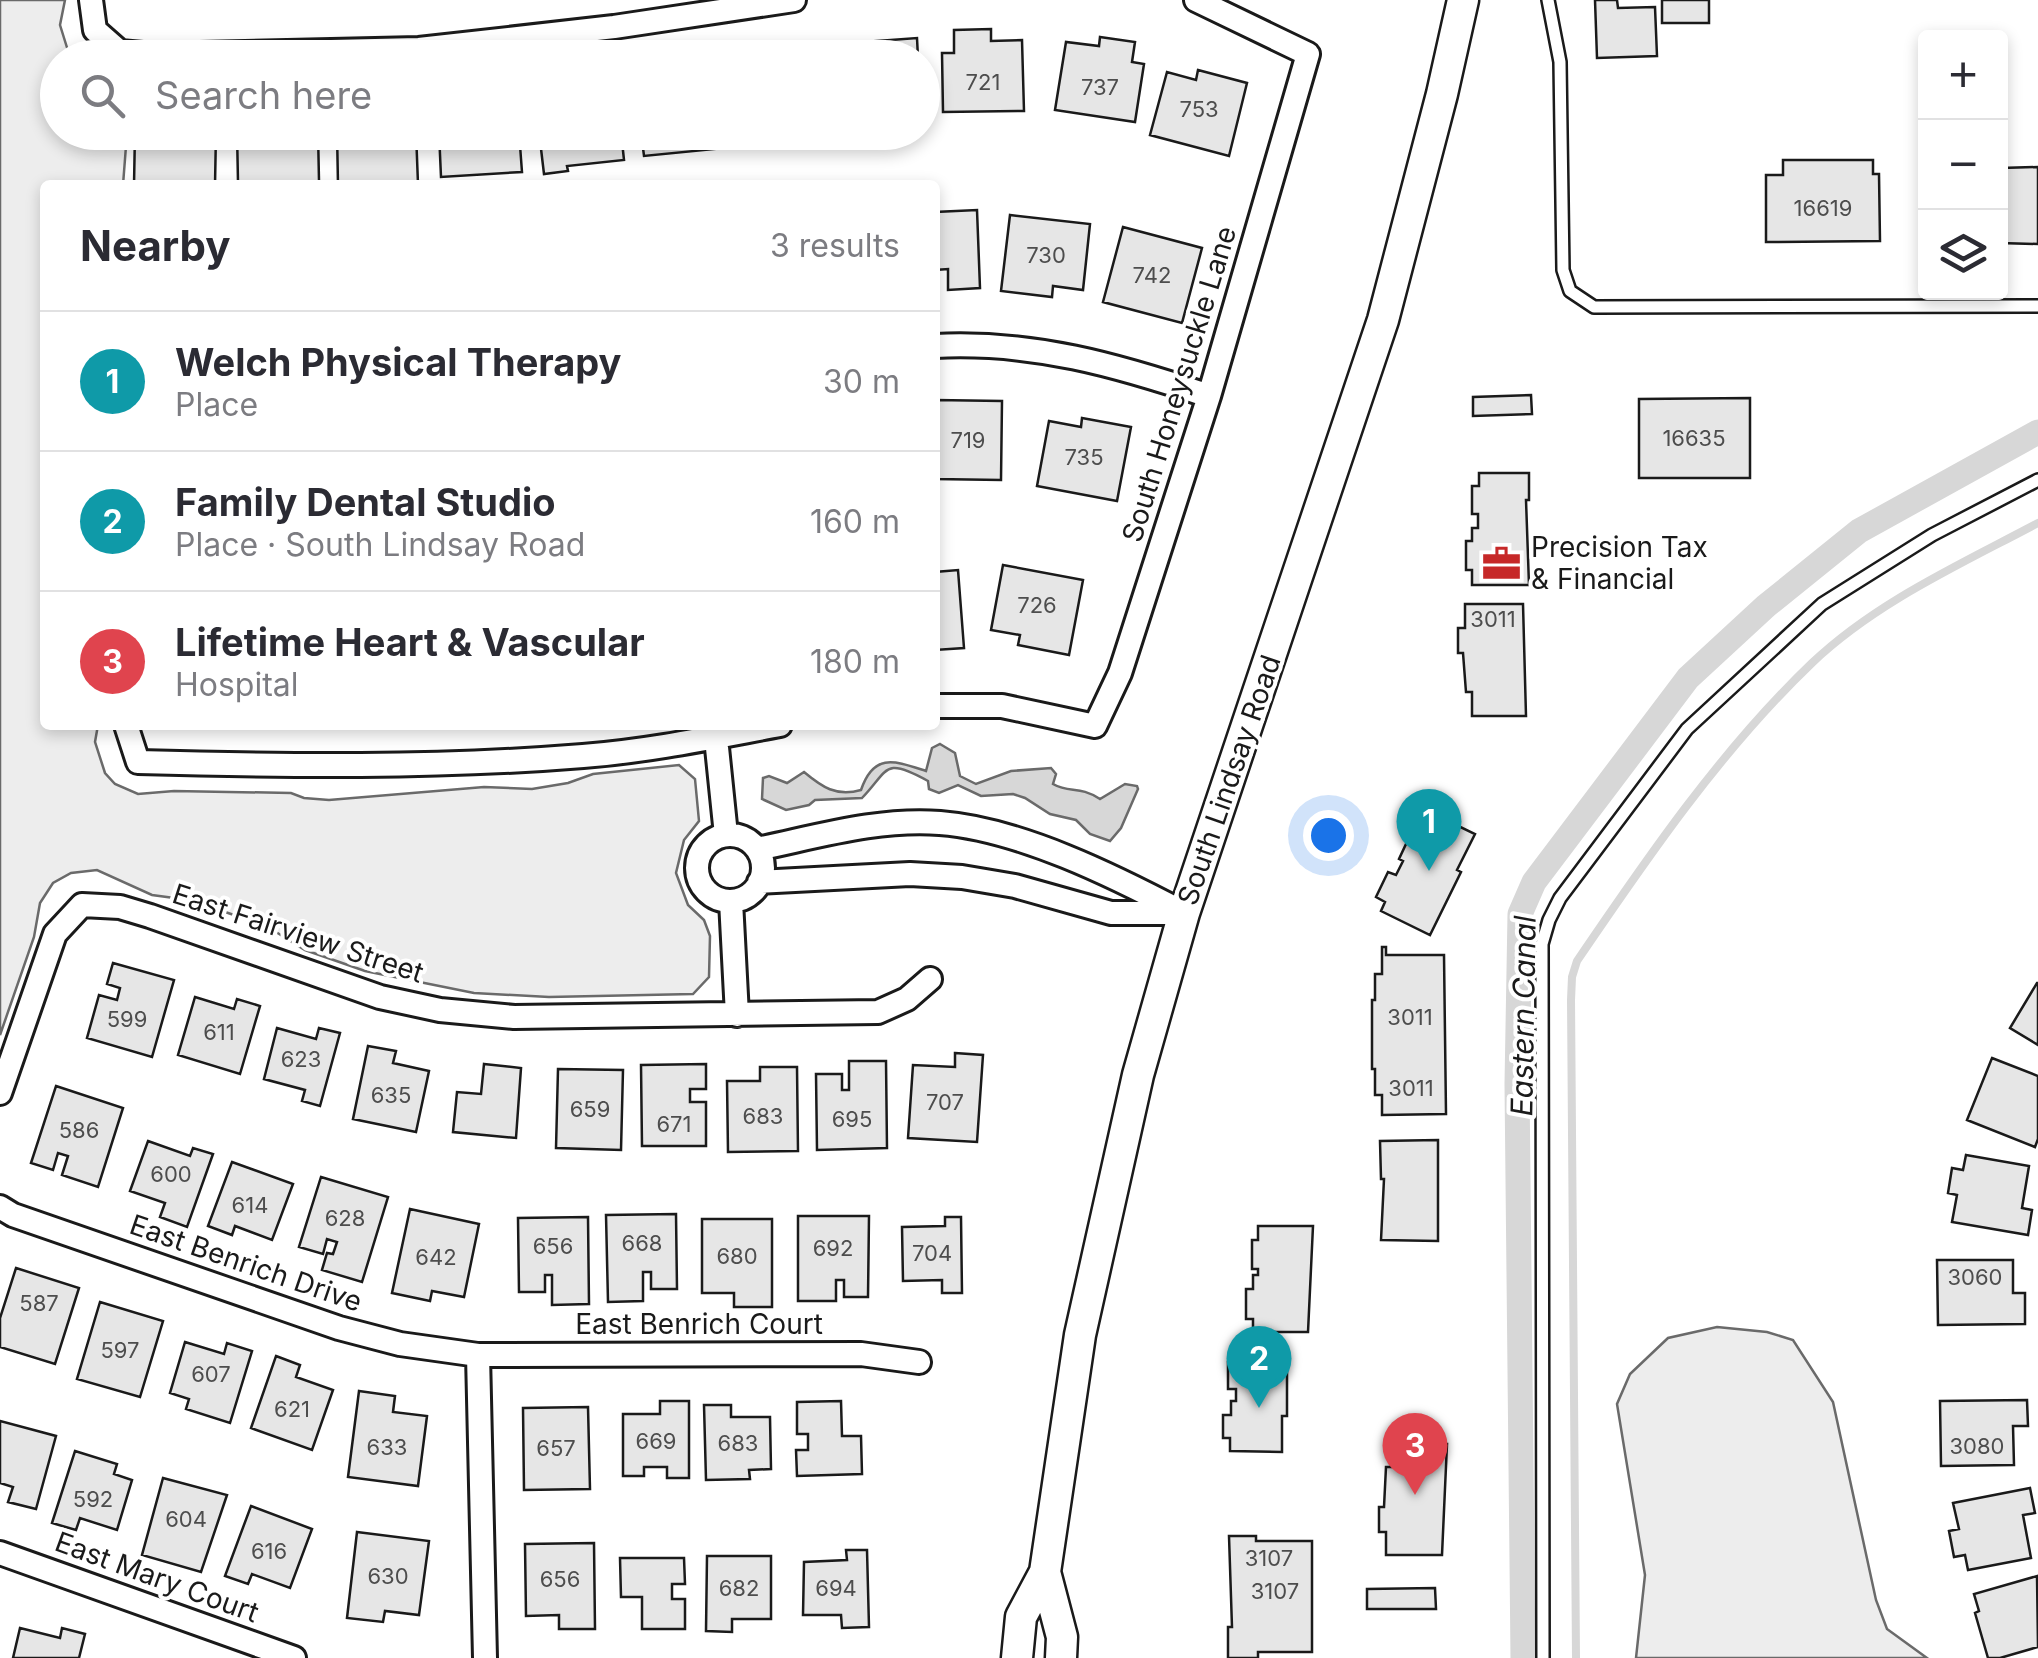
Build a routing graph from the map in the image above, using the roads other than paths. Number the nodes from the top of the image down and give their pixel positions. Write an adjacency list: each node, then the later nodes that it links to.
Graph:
1 (91, 0): 6 (street)
2 (794, 0): 7 (street)
3 (1196, 0): 10 (street, South Honeysuckle Lane)
4 (1463, 0): 20 (main road, South Lindsay Road)
5 (1548, 0): 8 (lane)
6 (106, 40)
7 (499, 40)
8 (2038, 306)
9 (940, 346): 10 (street)
10 (1209, 396): 12 (street, South Honeysuckle Lane)
11 (2038, 480): 33 (lane)
12 (940, 706)
13 (128, 730): 15 (street)
14 (755, 730): 15 (street)
15 (716, 738): 16 (street)
16 (726, 835): 17 (street); 19 (street)
17 (757, 849): 18 (street); 20 (street)
18 (759, 882): 19 (street); 20 (street)
19 (731, 901): 22 (street)
20 (1184, 913): 28 (main road, South Lindsay Road)
21 (930, 979): 22 (street, East Fairview Street)
22 (737, 1015): 23 (street, East Fairview Street)
23 (0, 1093)
24 (0, 1208): 25 (street, East Benrich Drive)
25 (478, 1355): 26 (street, East Benrich Court); 30 (street)
26 (919, 1362)
27 (0, 1552): 29 (street, East Mary Court)
28 (1045, 1572): 31 (main road, South Lindsay Road); 32 (main road, South Lindsay Road)
29 (294, 1658)
30 (485, 1658)
31 (1017, 1658)
32 (1061, 1658)
33 (1544, 1658)

